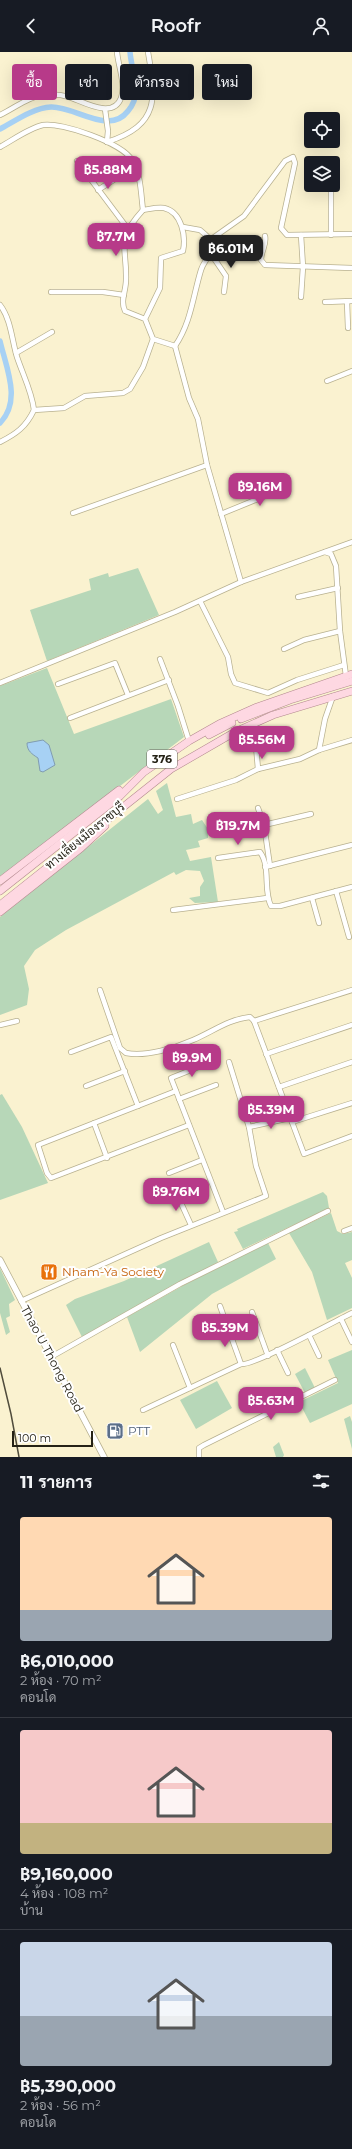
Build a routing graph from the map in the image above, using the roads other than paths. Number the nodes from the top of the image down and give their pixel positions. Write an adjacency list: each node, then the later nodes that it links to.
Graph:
1 (117, 52): 3 (street)
2 (148, 52): 5 (street)
3 (105, 109): 4 (street); 5 (street)
4 (0, 116)
5 (107, 142): 6 (street); 8 (street)
6 (0, 147)
7 (77, 161): 9 (street)
8 (135, 166): 9 (street); 11 (street)
9 (98, 190): 13 (street)
10 (331, 192): 16 (street)
11 (142, 210): 12 (street); 13 (street)
12 (183, 228): 18 (street); 29 (street)
13 (128, 229): 24 (street)
14 (352, 234): 16 (street)
15 (302, 235): 16 (street); 18 (street); 20 (street)
16 (331, 235)
17 (266, 236): 20 (street)
18 (210, 240): 19 (street)
19 (211, 254): 23 (street); 33 (street)
20 (303, 267): 21 (street); 25 (street)
21 (352, 268)
22 (51, 292): 24 (street)
23 (224, 292)
24 (124, 295): 29 (street)
25 (301, 297)
26 (325, 302): 27 (street)
27 (350, 302): 30 (street)
28 (0, 305): 34 (street)
29 (145, 319): 32 (street)
30 (348, 328)
31 (52, 332): 34 (street)
32 (152, 338): 33 (street); 37 (street)
33 (175, 346): 39 (street)
34 (16, 353): 37 (street)
35 (352, 371): 36 (street)
36 (327, 380)
37 (34, 410): 38 (street)
38 (0, 442)
39 (207, 465): 41 (street); 42 (street)
40 (284, 479): 42 (street)
41 (72, 513)
42 (221, 514): 45 (street)
43 (352, 542): 44 (street)
44 (325, 552): 45 (street); 46 (street)
45 (241, 582): 48 (street)
46 (338, 588): 47 (street); 49 (street)
47 (298, 597)
48 (200, 601): 52 (street); 56 (street)
49 (340, 631): 50 (street); 52 (street)
50 (284, 649)
51 (160, 659): 54 (street)
52 (344, 664): 53 (street)
53 (349, 675): 66 (main road, ทางเลี่ยงเมืองราชบุรี / 376)
54 (169, 680): 60 (street); 66 (street)
55 (352, 681): 64 (main road, ทางเลี่ยงเมืองราชบุรี / 376)
56 (0, 683)
57 (58, 684): 60 (street)
58 (352, 687): 64 (main road, ทางเลี่ยงเมืองราชบุรี / 376)
59 (352, 691): 61 (main road, ทางเลี่ยงเมืองราชบุรี / 376)
60 (128, 695): 62 (street)
61 (333, 696): 63 (main road, ทางเลี่ยงเมืองราชบุรี / 376); 67 (street)
62 (70, 718)
63 (254, 723): 68 (main road, ทางเลี่ยงเมืองราชบุรี / 376); 69 (street)
64 (229, 728): 68 (main road, ทางเลี่ยงเมืองราชบุรี / 376); 72 (main road, ทางเลี่ยงเมืองราชบุรี / 376)
65 (352, 740): 67 (street)
66 (189, 742): 70 (main road, ทางเลี่ยงเมืองราชบุรี / 376)
67 (319, 750): 69 (street)
68 (171, 769): 71 (main road, ทางเลี่ยงเมืองราชบุรี / 376)
69 (258, 769): 73 (street)
70 (144, 772): 72 (main road, ทางเลี่ยงเมืองราชบุรี / 376); 80 (main road)
71 (147, 787): 86 (main road, ทางเลี่ยงเมืองราชบุรี / 376); 88 (main road)
72 (120, 796): 82 (main road, ทางเลี่ยงเมืองราชบุรี / 376)
73 (177, 799)
74 (258, 808): 76 (street)
75 (311, 814): 76 (street)
76 (264, 825): 79 (street)
77 (352, 845): 79 (street)
78 (218, 858): 79 (street)
79 (268, 866): 84 (street)
80 (0, 881)
81 (352, 887): 83 (street)
82 (0, 891)
83 (336, 892): 85 (street); 90 (street)
84 (267, 898): 85 (street); 87 (street)
85 (312, 898): 89 (street)
86 (3, 902)
87 (173, 910)
88 (0, 912)
89 (319, 923)
90 (349, 937)
91 (100, 990): 94 (street)
92 (352, 990): 94 (street)
93 (17, 1021): 95 (street)
94 (254, 1021): 98 (street)
95 (0, 1025)
96 (352, 1025): 98 (street)
97 (71, 1052): 102 (street)
98 (266, 1054): 105 (street)
99 (229, 1062): 113 (street)
100 (352, 1062): 105 (street)
101 (206, 1064): 106 (street)
102 (125, 1071): 104 (street); 109 (street)
103 (216, 1085): 107 (street)
104 (86, 1086)
105 (279, 1087): 110 (street)
106 (176, 1091): 107 (street); 109 (street)
107 (179, 1099): 112 (street)
108 (352, 1102): 110 (street)
109 (138, 1106): 111 (street)
110 (291, 1120): 113 (street); 114 (street)
111 (94, 1123): 115 (street); 115 (street)
112 (189, 1125): 115 (street); 116 (street)
113 (249, 1126): 120 (street)
114 (352, 1136)
115 (107, 1158)
116 (202, 1160): 117 (street); 120 (street)
117 (169, 1173)
118 (176, 1192): 121 (street)
119 (328, 1211): 138 (street)
120 (223, 1212): 121 (street)
121 (190, 1225): 125 (street)
122 (352, 1228): 123 (street)
123 (344, 1230)
124 (0, 1260): 125 (street, Thao U Thong Road)
125 (21, 1301): 138 (street, Thao U Thong Road)
126 (220, 1306): 130 (street)
127 (252, 1312): 136 (street)
128 (352, 1313): 129 (street)
129 (341, 1319): 132 (street); 133 (street)
130 (225, 1323): 131 (street); 139 (street)
131 (197, 1334)
132 (309, 1335): 135 (street); 137 (street)
133 (352, 1342)
134 (173, 1345): 142 (street)
135 (278, 1350): 136 (street); 140 (street)
136 (268, 1356): 139 (street)
137 (319, 1356)
138 (51, 1357): 144 (street, Thao U Thong Road)
139 (241, 1364): 142 (street)
140 (288, 1373)
141 (335, 1380): 145 (street)
142 (190, 1388): 143 (street)
143 (142, 1410)
144 (104, 1457)
145 (199, 1457)

